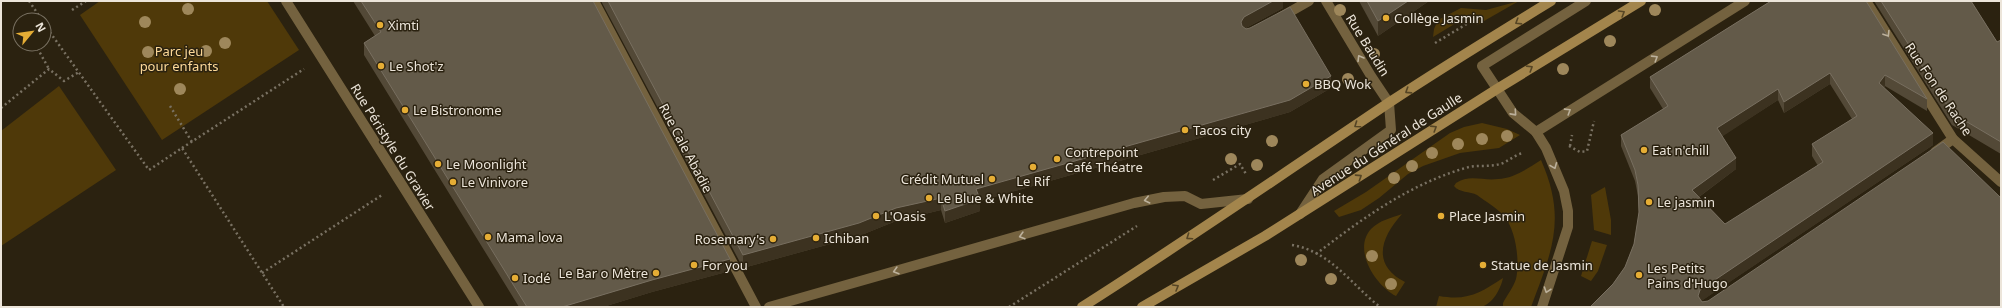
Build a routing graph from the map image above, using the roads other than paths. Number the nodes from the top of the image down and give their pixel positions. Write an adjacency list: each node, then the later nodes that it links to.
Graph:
1 (286, 1): 19 (street, Rue Péristyle du Gravier)
2 (594, 1): 20 (street, Rue Cale Abadie)
3 (1309, 1): 10 (street)
4 (1326, 1): 12 (street, Rue Baudin, one-way to 4)
5 (1551, 1): 12 (main road, one-way to 12)
6 (1586, 1): 11 (street)
7 (1641, 1): 11 (main road, Avenue du Général de Gaulle, one-way to 7)
8 (1744, 1): 13 (street, one-way to 8)
9 (1866, 1): 14 (street, Rue Fon de Rache, one-way to 14)
10 (1275, 20)
11 (1497, 89): 13 (street, one-way to 13); 18 (main road, Avenue du Général de Gaulle, one-way to 11)
12 (1389, 103): 17 (main road, one-way to 17); 18 (street)
13 (1536, 132): 24 (street, one-way to 24)
14 (1953, 139): 15 (street); 16 (street, Rue Fon de Rache)
15 (1927, 157)
16 (2001, 182)
17 (1249, 199): 21 (street, one-way to 21); 22 (main road, one-way to 22)
18 (1300, 214): 23 (main road, Avenue du Général de Gaulle, one-way to 18)
19 (479, 307)
20 (756, 307)
21 (769, 307)
22 (1082, 307)
23 (1142, 307)
24 (1542, 307)

